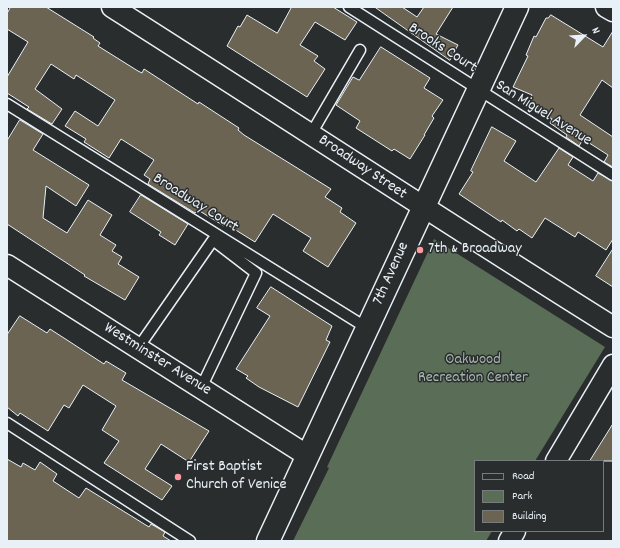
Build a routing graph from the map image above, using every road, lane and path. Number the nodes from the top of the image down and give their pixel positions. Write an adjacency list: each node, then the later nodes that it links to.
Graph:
1 (112, 7): 9 (street, Broadway Street)
2 (349, 7): 7 (lane, Brooks Court)
3 (517, 7): 7 (street, 7th Avenue)
4 (606, 7): 5 (street)
5 (613, 11)
6 (360, 50): 9 (lane)
7 (478, 90): 10 (lane, San Miguel Avenue); 11 (street, 7th Avenue)
8 (7, 104): 14 (lane, Broadway Court)
9 (312, 134): 11 (street, Broadway Street)
10 (613, 176)
11 (422, 208): 13 (street, Broadway Street); 14 (street, 7th Avenue)
12 (7, 265): 15 (street, Westminster Avenue)
13 (613, 327)
14 (367, 328): 19 (street, 7th Avenue)
15 (138, 348): 17 (street, Westminster Avenue); 17 (lane)
16 (613, 365): 20 (street)
17 (201, 388): 19 (street, Westminster Avenue)
18 (7, 423): 22 (lane)
19 (308, 456): 23 (street, 7th Avenue)
20 (557, 460)
21 (514, 532): 24 (street)
22 (190, 541)
23 (268, 541)
24 (509, 541)

